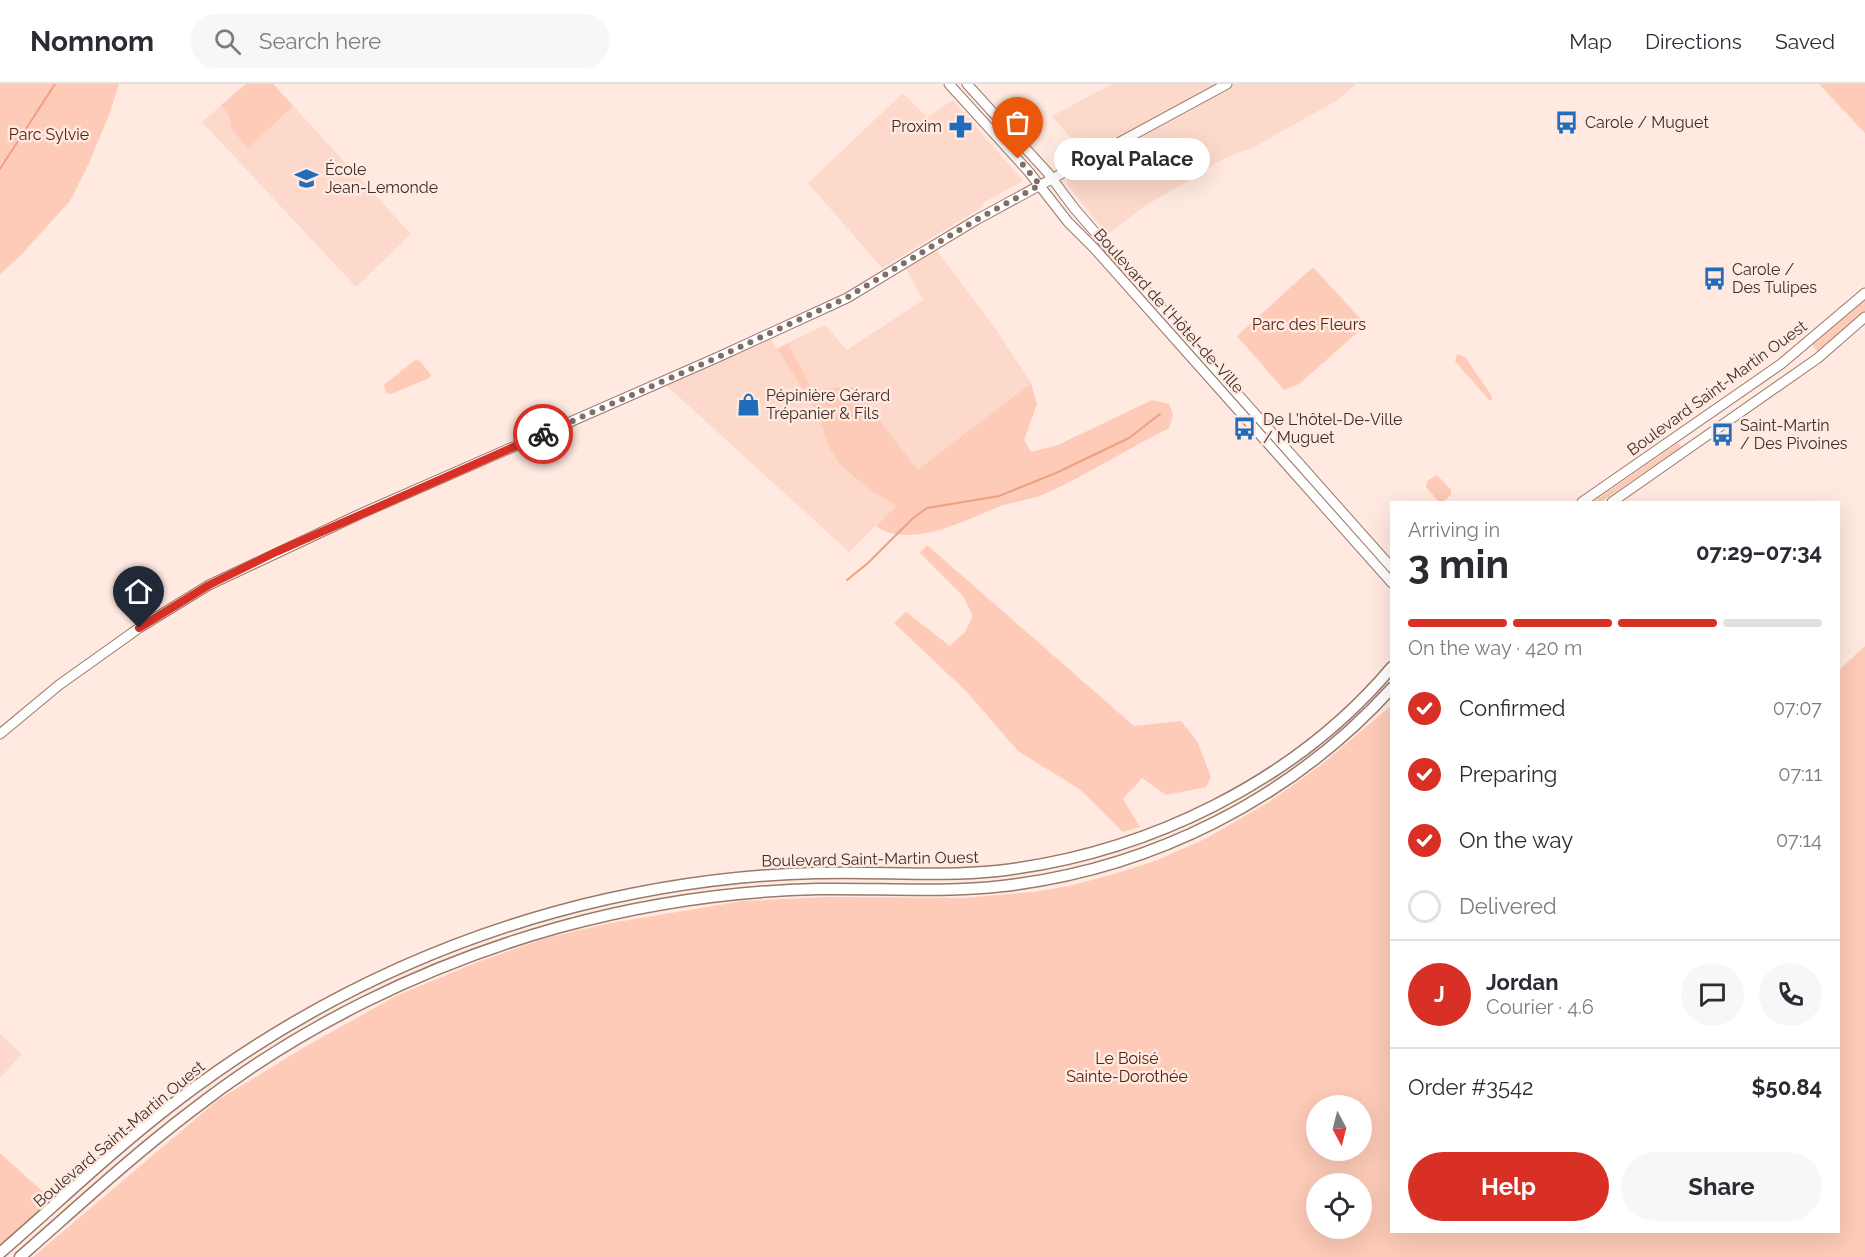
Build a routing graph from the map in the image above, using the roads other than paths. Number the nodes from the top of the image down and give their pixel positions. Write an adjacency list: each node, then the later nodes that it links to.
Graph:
1 (949, 84): 5 (street, Boulevard de l'Hôtel-de-Ville)
2 (967, 84): 4 (street, Boulevard de l'Hôtel-de-Ville)
3 (1227, 84): 4 (street)
4 (1052, 178): 5 (street); 10 (street, Boulevard de l'Hôtel-de-Ville)
5 (1040, 185): 11 (street, Boulevard de l'Hôtel-de-Ville); 14 (street)
6 (1865, 293): 8 (street, Boulevard Saint-Martin Ouest)
7 (1865, 317): 9 (street, Boulevard Saint-Martin Ouest)
8 (1583, 501)
9 (1613, 501)
10 (1390, 566)
11 (1390, 581)
12 (1390, 669): 15 (main road, Boulevard Saint-Martin Ouest)
13 (1390, 690): 16 (main road, Boulevard Saint-Martin Ouest)
14 (0, 734)
15 (0, 1253)
16 (20, 1257)

